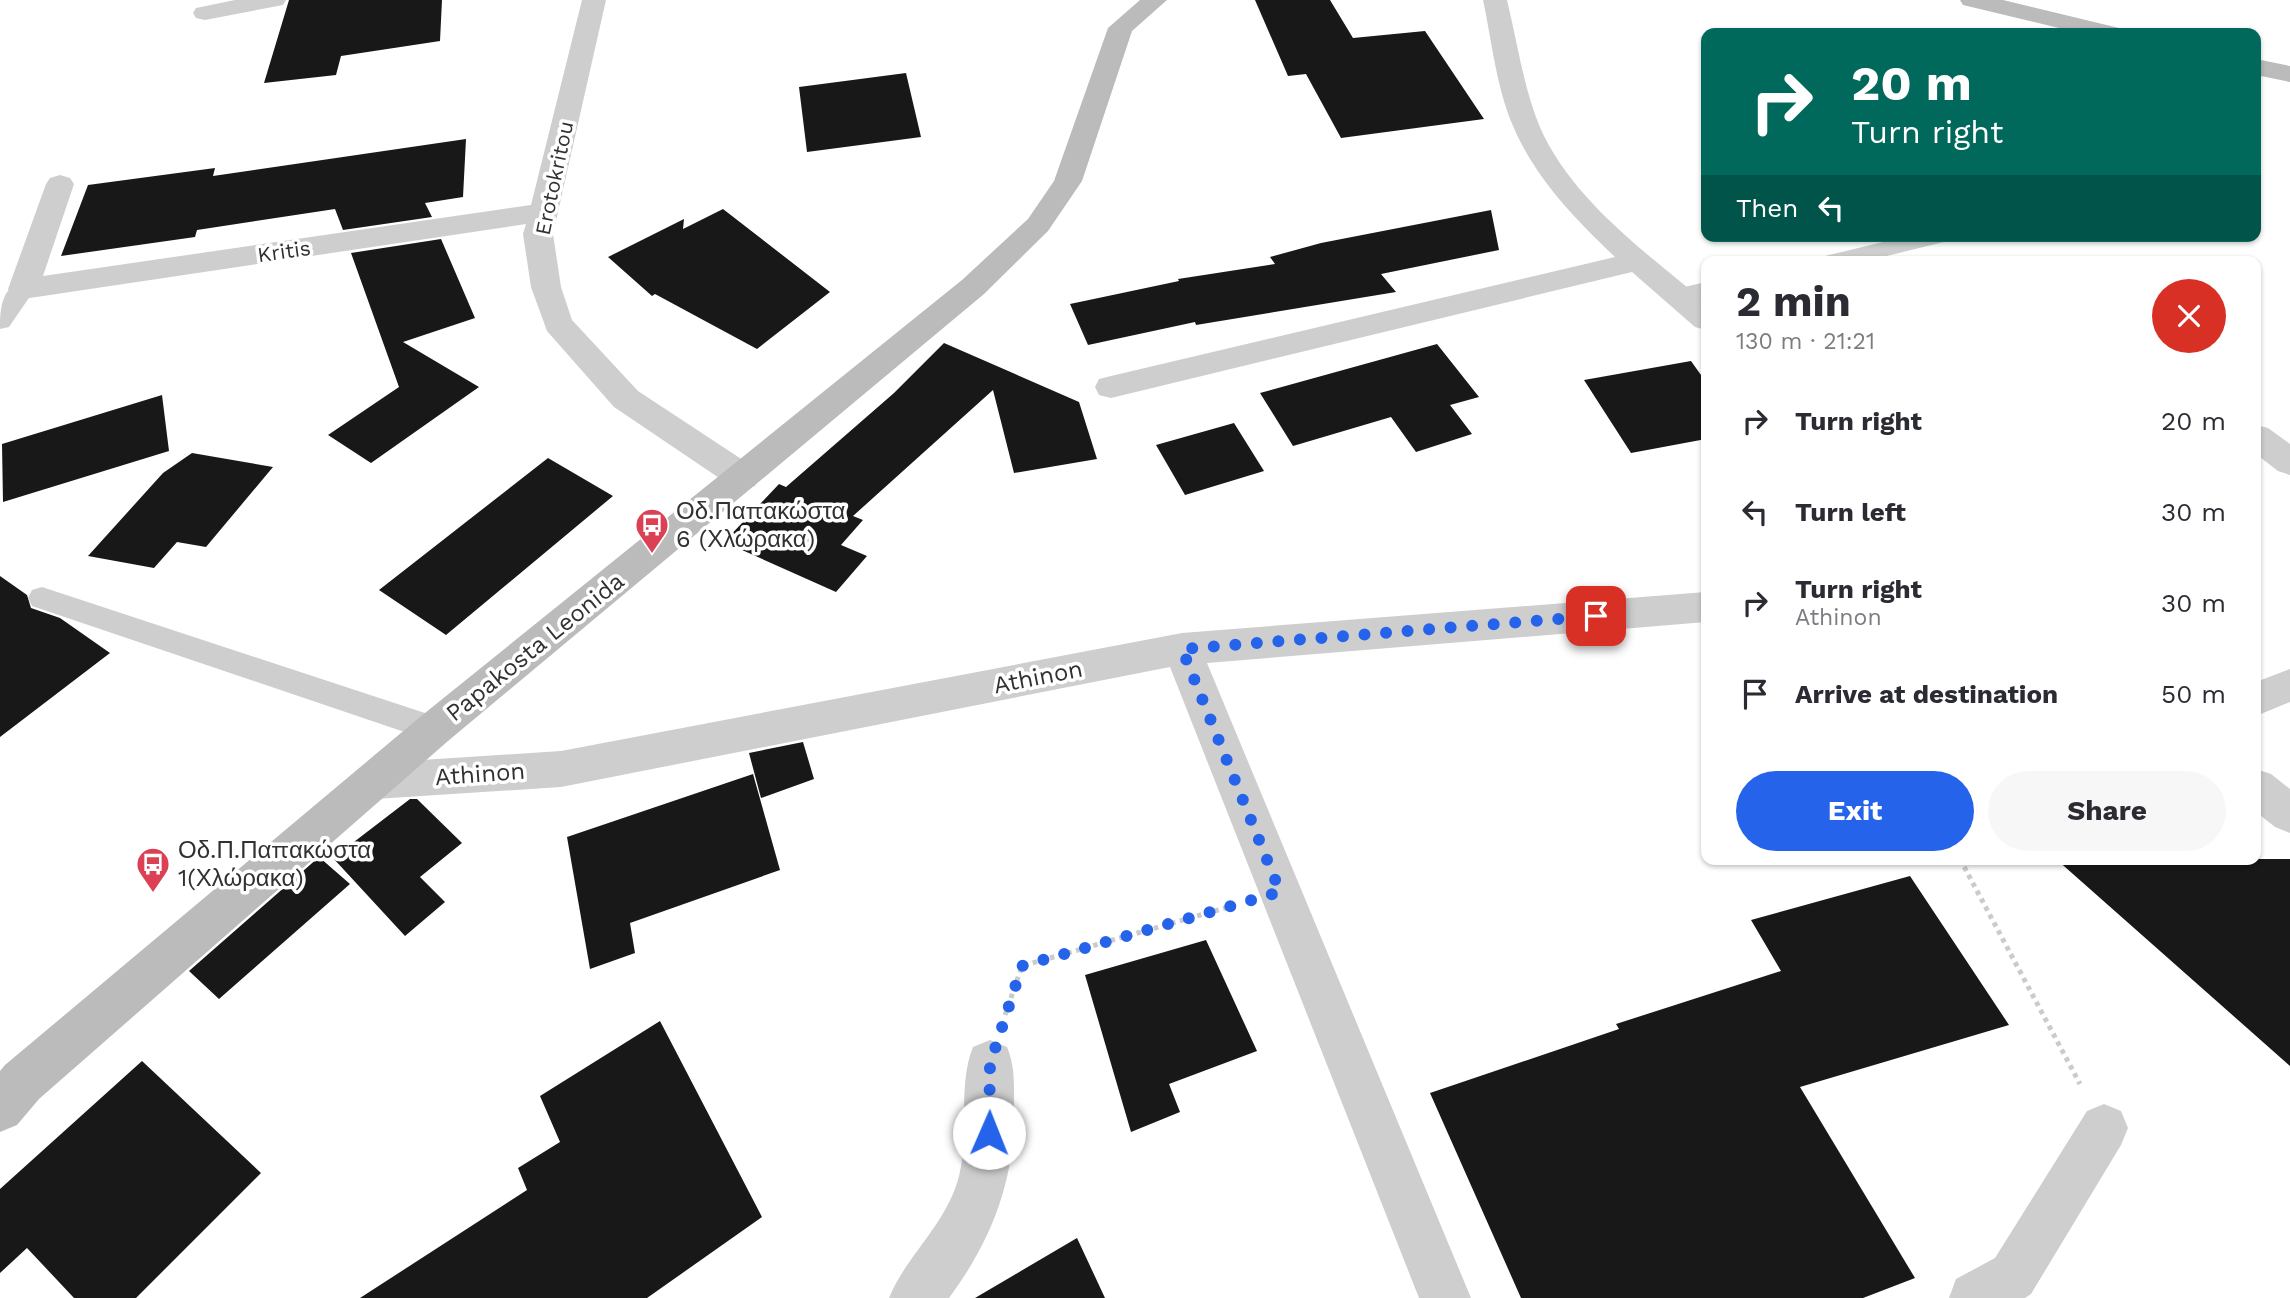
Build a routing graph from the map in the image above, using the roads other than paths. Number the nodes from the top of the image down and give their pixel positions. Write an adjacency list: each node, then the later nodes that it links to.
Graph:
1 (274, 0): 6 (street)
2 (594, 0): 11 (street, Erotokritou)
3 (1155, 0): 23 (main road, Papakosta Leonida)
4 (1495, 0): 14 (street)
5 (1972, 0): 7 (main road)
6 (205, 13)
7 (2089, 28)
8 (2261, 68): 9 (main road)
9 (2290, 74)
10 (60, 184): 15 (street)
11 (544, 212): 15 (street, Kritis); 23 (street, Erotokritou)
12 (1914, 242): 13 (lane)
13 (1854, 256)
14 (1639, 261): 17 (street); 20 (street)
15 (23, 289): 19 (lane)
16 (1701, 291): 17 (lane)
17 (1679, 296): 18 (street)
18 (1701, 316)
19 (0, 321)
20 (1111, 387)
21 (2261, 441): 22 (street)
22 (2290, 461)
23 (743, 477): 29 (main road, Papakosta Leonida)
24 (42, 598): 29 (lane)
25 (1701, 607): 26 (street, Athinon)
26 (1182, 649): 30 (street, Athinon); 37 (street)
27 (2290, 685): 28 (street)
28 (2261, 697)
29 (434, 730): 30 (main road, Papakosta Leonida)
30 (375, 781): 34 (main road, Papakosta Leonida)
31 (2261, 791): 32 (street)
32 (2290, 814)
33 (990, 1064): 36 (street)
34 (0, 1108)
35 (2104, 1128): 38 (street)
36 (915, 1298)
37 (1445, 1298)
38 (1975, 1298)

